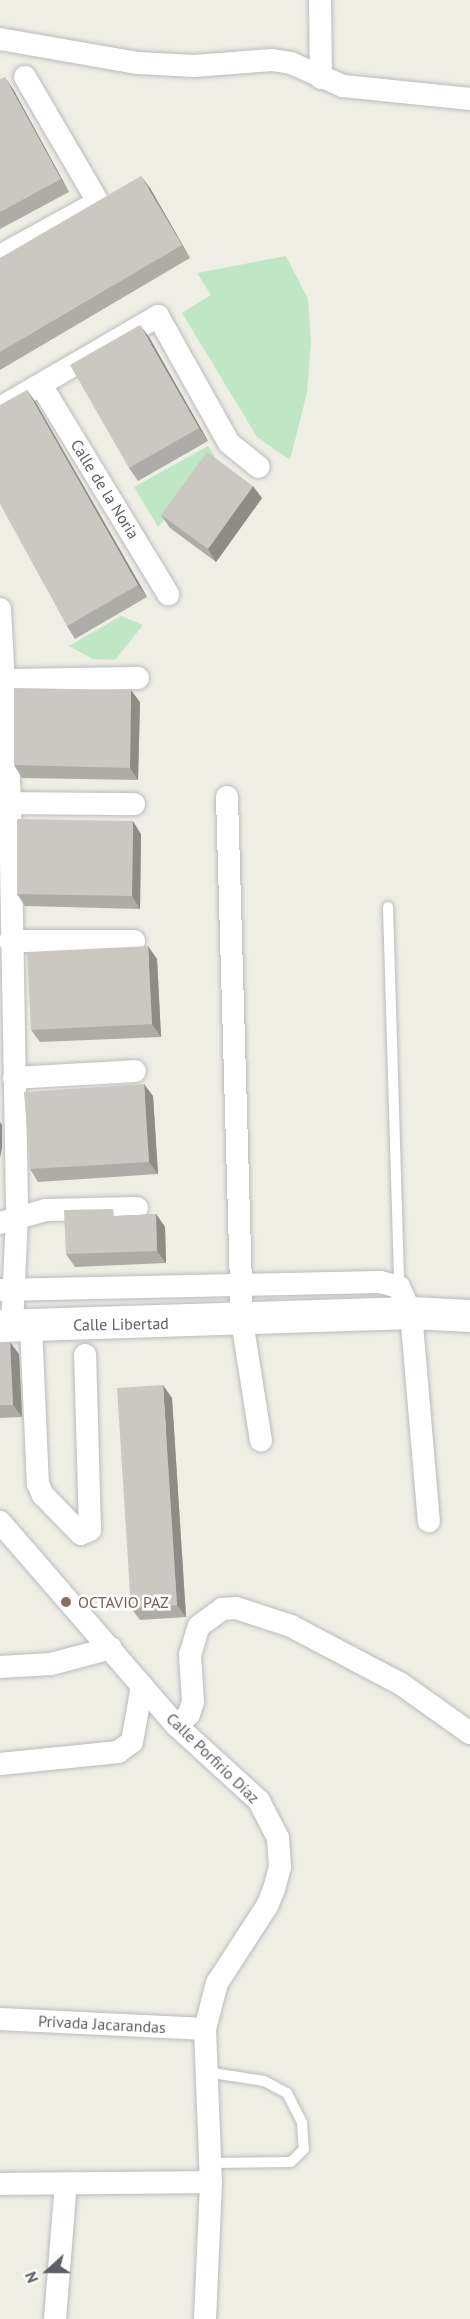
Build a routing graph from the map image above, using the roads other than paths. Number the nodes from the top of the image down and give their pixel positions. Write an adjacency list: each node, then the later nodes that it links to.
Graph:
1 (320, 0): 4 (street)
2 (0, 39): 4 (street)
3 (25, 78): 6 (street)
4 (321, 78): 5 (street)
5 (470, 99)
6 (0, 256)
7 (41, 385): 8 (street); 9 (street); 10 (street, Calle de la Noria)
8 (0, 408)
9 (260, 467)
10 (168, 594)
11 (0, 609): 13 (street)
12 (138, 678): 13 (street)
13 (6, 680): 15 (street)
14 (227, 797): 26 (street)
15 (10, 803): 16 (street); 18 (street)
16 (134, 804)
17 (388, 907): 28 (lane)
18 (10, 941): 19 (street); 20 (street)
19 (134, 941)
20 (6, 964): 22 (street)
21 (135, 1071): 22 (street)
22 (14, 1078): 23 (street)
23 (7, 1105): 25 (street)
24 (137, 1208): 25 (street)
25 (9, 1219): 27 (street)
26 (241, 1286): 27 (street); 28 (street); 30 (street)
27 (8, 1290): 31 (street)
28 (405, 1300): 29 (main road, Calle Libertad); 30 (main road, Calle Libertad); 34 (street)
29 (470, 1316)
30 (242, 1321): 31 (main road, Calle Libertad); 33 (street)
31 (14, 1326): 32 (street)
32 (84, 1355)
33 (261, 1440)
34 (429, 1521)
35 (0, 1522): 36 (street, Calle Porfirio Díaz)
36 (111, 1648): 37 (street); 38 (street, Calle Porfirio Díaz)
37 (0, 1666)
38 (142, 1686): 39 (street, Calle Porfirio Díaz); 41 (street)
39 (177, 1726): 40 (street); 43 (street, Calle Porfirio Díaz)
40 (470, 1733)
41 (0, 1764)
42 (0, 2019): 43 (street, Privada Jacarandas)
43 (205, 2029): 44 (street, Calle Porfirio Díaz)
44 (206, 2072): 45 (street, Calle Porfirio Díaz); 45 (lane)
45 (211, 2172): 46 (street); 49 (street, Calle Porfirio Díaz)
46 (66, 2183): 47 (street); 48 (street)
47 (0, 2184)
48 (55, 2319)
49 (205, 2319)

